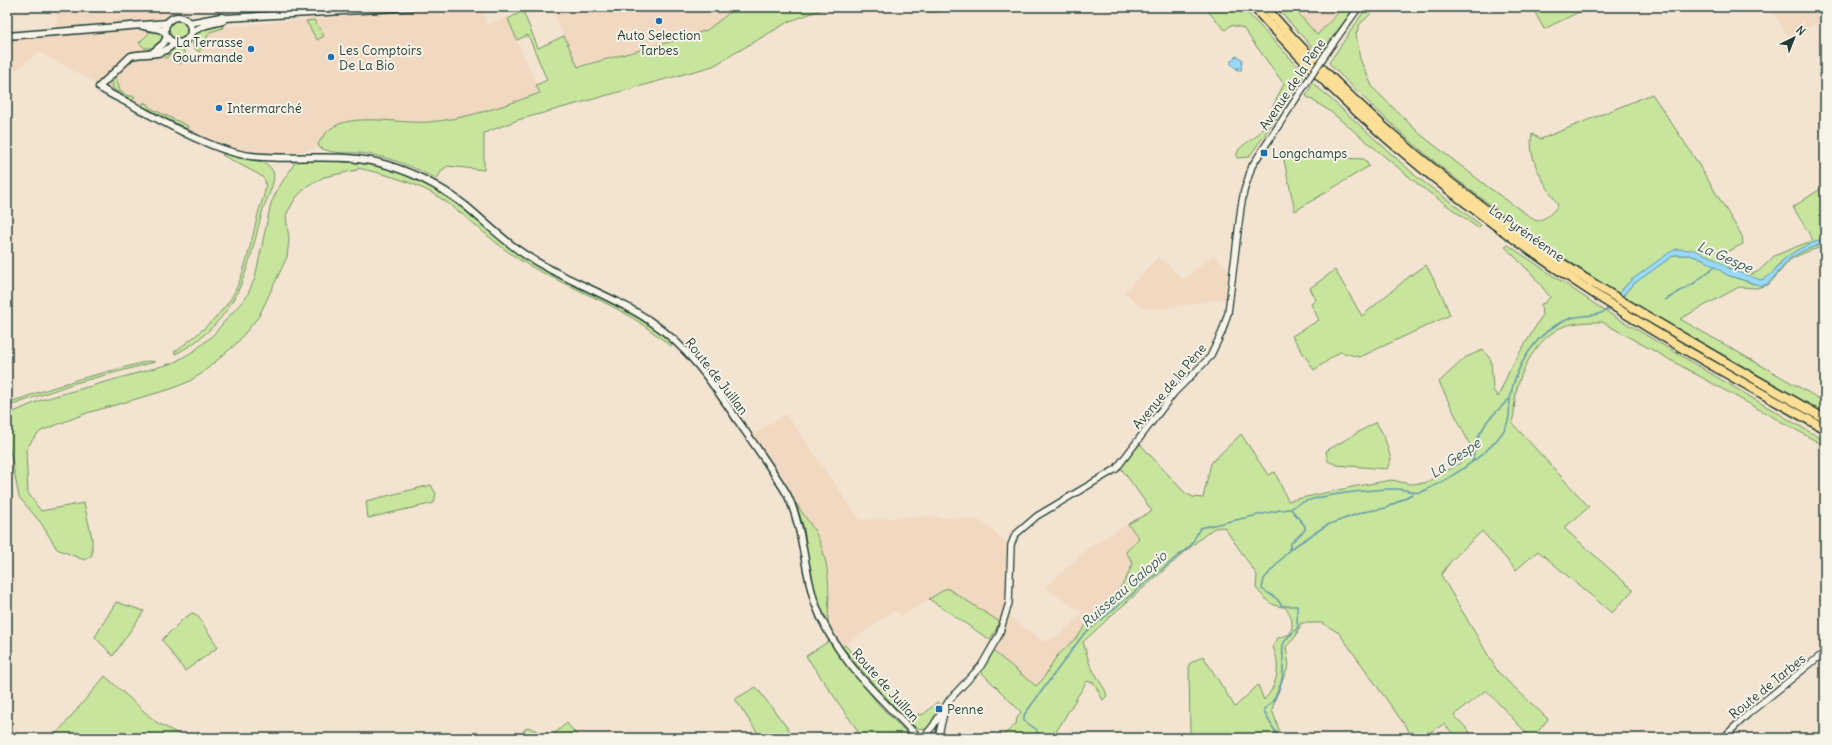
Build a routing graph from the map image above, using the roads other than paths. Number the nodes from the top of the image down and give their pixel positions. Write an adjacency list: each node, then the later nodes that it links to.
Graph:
1 (413, 7): 5 (main road)
2 (1254, 7): 15 (highway, La Pyrénéenne)
3 (1265, 7): 14 (highway, La Pyrénéenne)
4 (1359, 7): 17 (street, Avenue de la Pène, bridge)
5 (225, 18): 7 (main road); 9 (main road)
6 (167, 23): 7 (main road); 8 (main road); 10 (main road)
7 (189, 23): 9 (main road)
8 (143, 26): 10 (main road); 11 (main road)
9 (191, 32): 12 (main road)
10 (166, 35): 12 (main road); 13 (main road)
11 (7, 36)
12 (175, 43): 13 (main road)
13 (152, 53): 18 (main road, Route de Juillan)
14 (1825, 419)
15 (1825, 429)
16 (1825, 652): 21 (street, Route de Tarbes)
17 (945, 708): 19 (street, Avenue de la Pène); 20 (street, Avenue de la Pène)
18 (919, 738)
19 (922, 738)
20 (938, 738)
21 (1723, 738)

